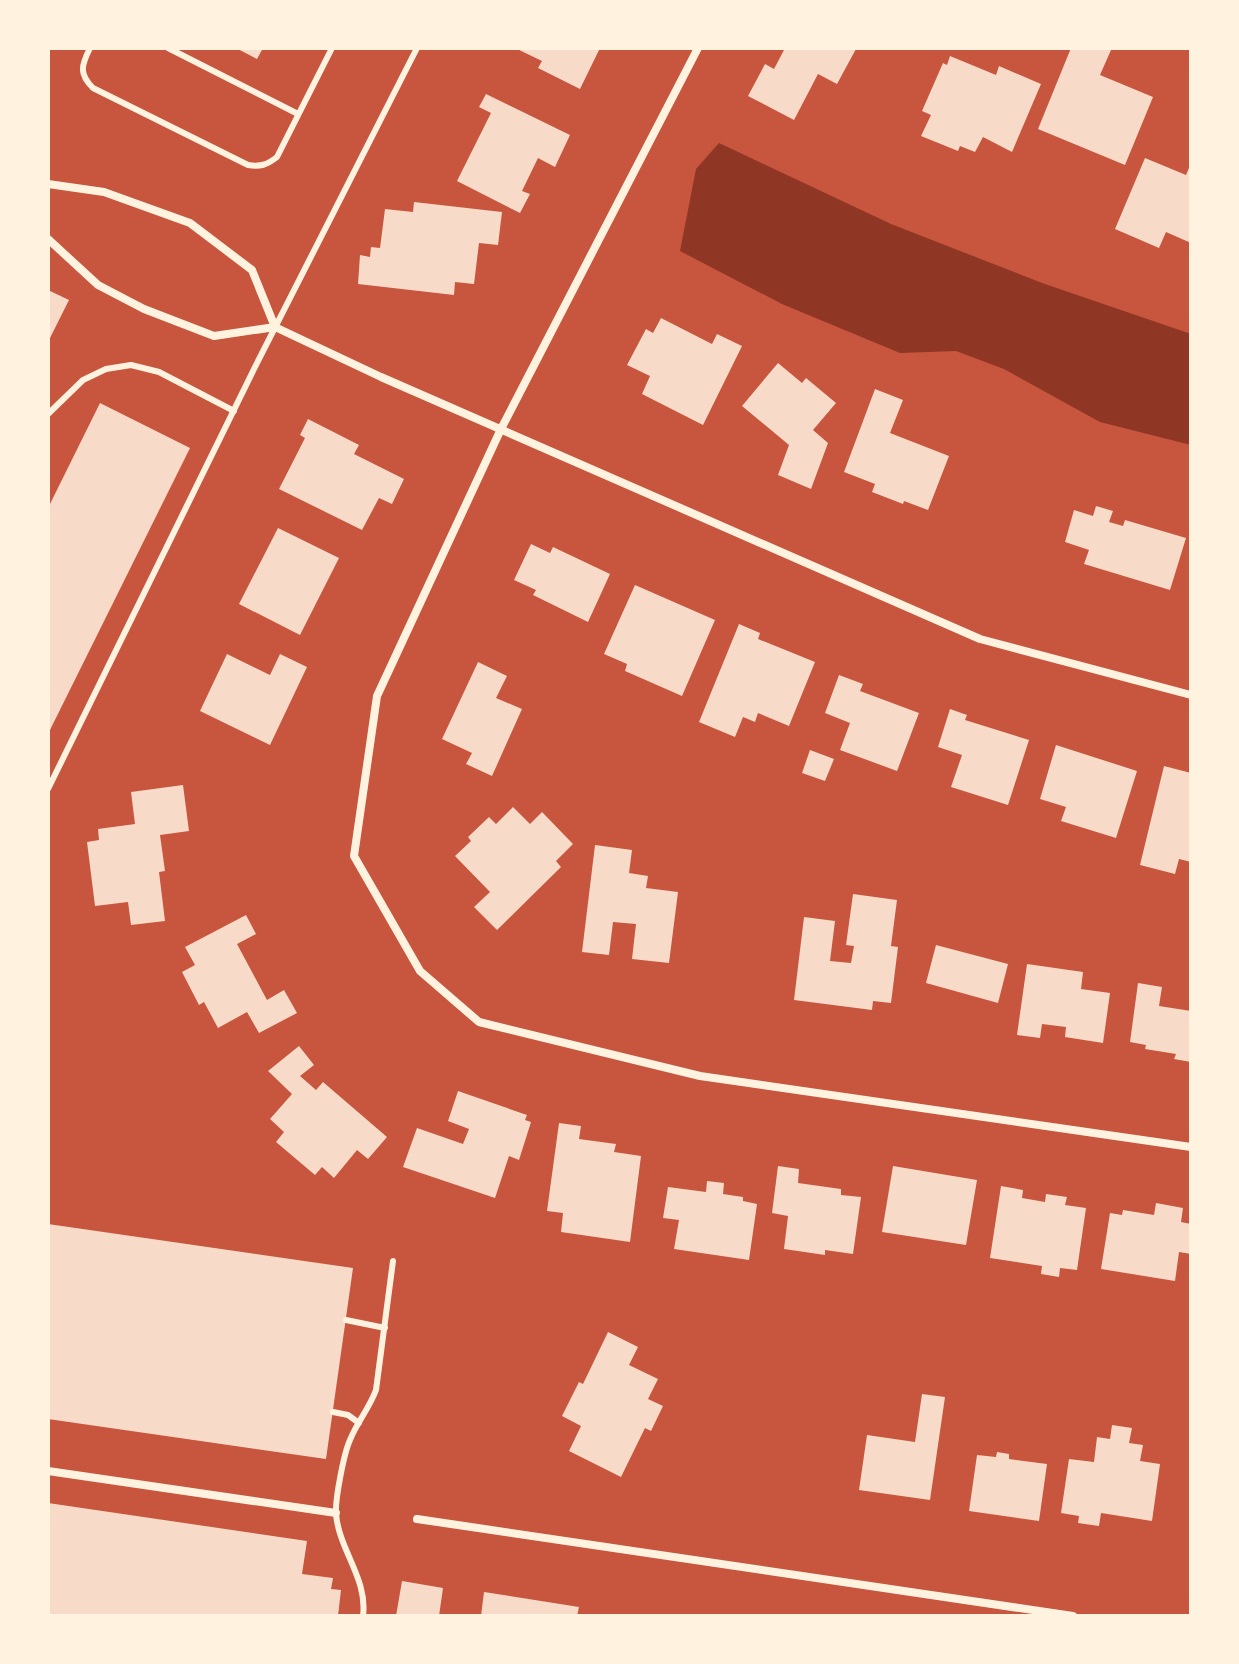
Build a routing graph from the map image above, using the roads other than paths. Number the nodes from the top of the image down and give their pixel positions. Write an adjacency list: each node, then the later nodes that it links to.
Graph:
1 (90, 48): 6 (lane)
2 (168, 48): 6 (lane)
3 (332, 48): 6 (lane)
4 (417, 48): 9 (lane)
5 (698, 48): 12 (street)
6 (298, 114)
7 (48, 184): 9 (street)
8 (48, 239): 9 (street)
9 (275, 327): 10 (lane); 12 (street)
10 (234, 411): 11 (lane); 14 (lane)
11 (48, 414)
12 (501, 429): 13 (street); 15 (street)
13 (1191, 695)
14 (48, 789)
15 (1191, 1147)
16 (393, 1261): 18 (lane)
17 (346, 1320): 18 (lane)
18 (385, 1328): 20 (lane)
19 (333, 1412): 20 (lane)
20 (359, 1423): 22 (lane)
21 (48, 1471): 22 (street)
22 (336, 1513): 24 (lane)
23 (417, 1519): 25 (street)
24 (363, 1616)
25 (1073, 1616)

